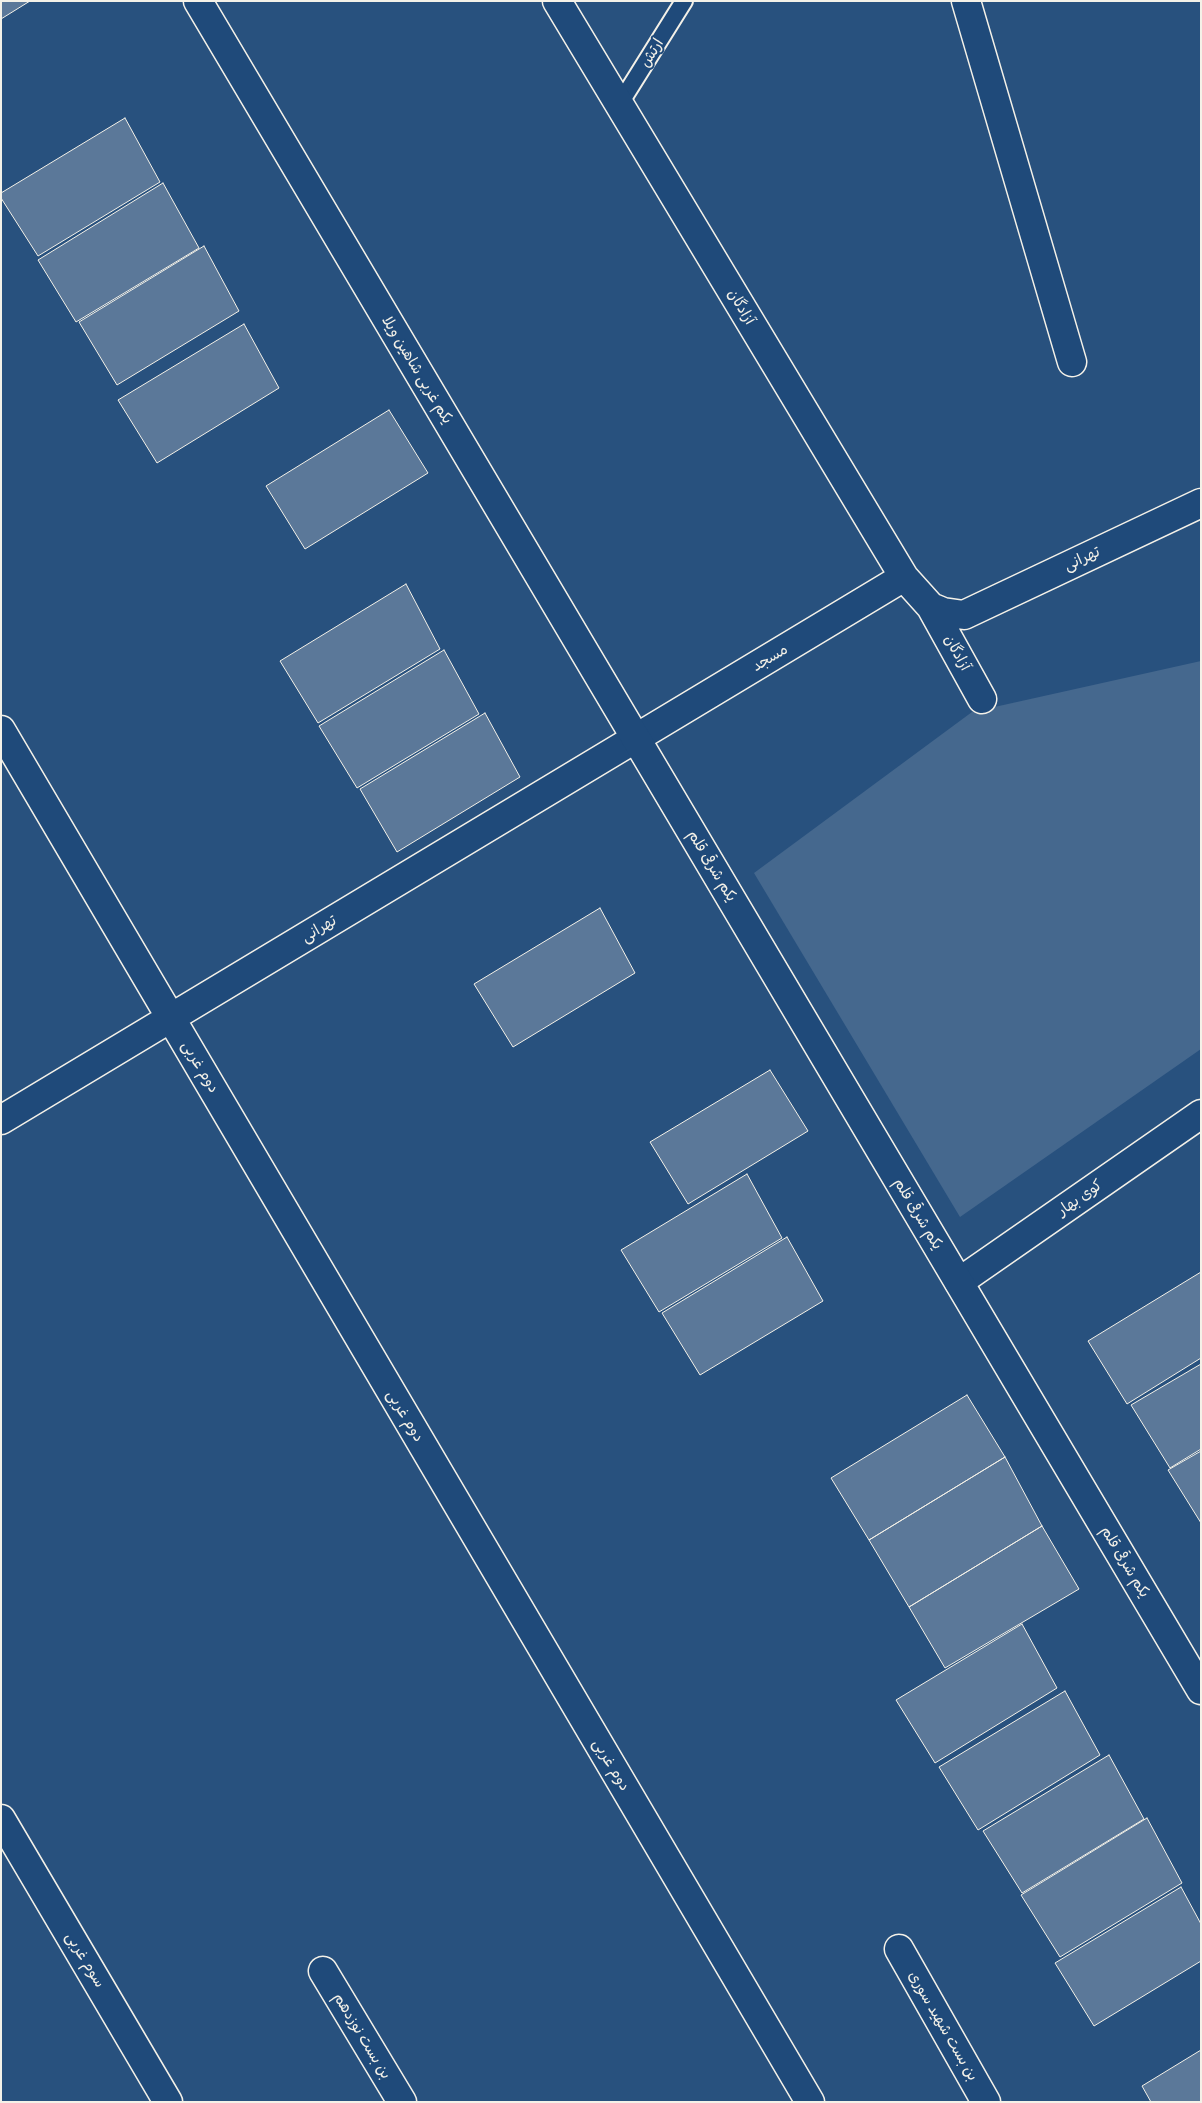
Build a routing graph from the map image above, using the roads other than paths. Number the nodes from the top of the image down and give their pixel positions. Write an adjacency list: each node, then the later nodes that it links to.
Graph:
1 (198, 1): 13 (street, یکم غربی شاهین ویلا)
2 (557, 1): 5 (street, آزادگان)
3 (684, 1): 5 (lane, ارتش)
4 (966, 1): 6 (street)
5 (619, 105): 8 (street, آزادگان)
6 (1072, 362)
7 (1201, 503): 10 (street, تهرانی)
8 (904, 577): 9 (street, آزادگان); 13 (street, مسجد)
9 (931, 607): 10 (street, آزادگان); 11 (street, آزادگان)
10 (964, 615)
11 (982, 699)
12 (1, 730): 14 (street, دوم غربی)
13 (636, 738): 14 (street, تهرانی); 17 (street, یکم شرقی قلم)
14 (171, 1018): 16 (street, تهرانی); 24 (street, دوم غربی)
15 (1201, 1114): 17 (street, کوی بهار)
16 (1, 1120)
17 (958, 1282): 18 (street, یکم شرقی قلم)
18 (1201, 1690)
19 (1, 1819): 22 (street, سوم غربی)
20 (899, 1950): 25 (street, بن بست شهید سوری)
21 (323, 1971): 23 (street, بن بست نوزدهم)
22 (168, 2102)
23 (402, 2102)
24 (810, 2102)
25 (986, 2102)

